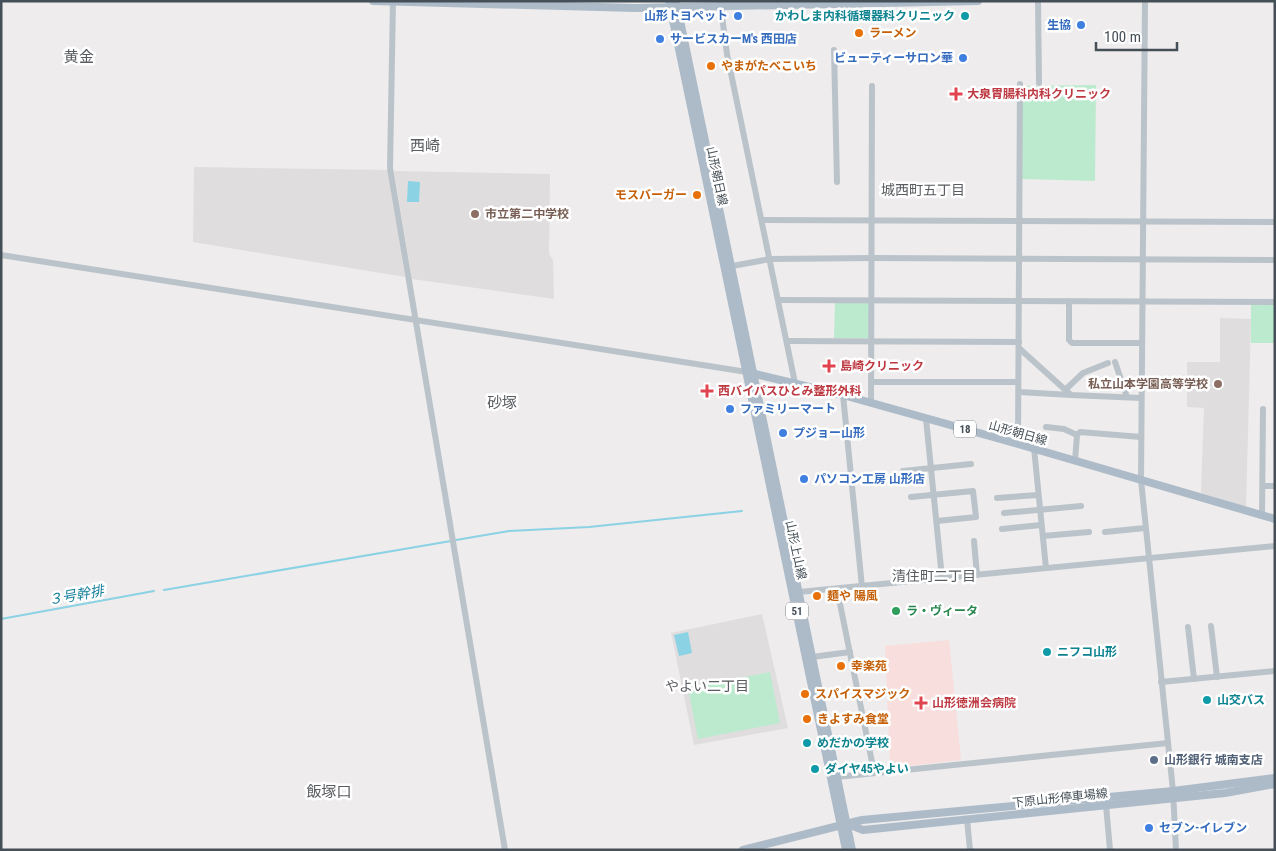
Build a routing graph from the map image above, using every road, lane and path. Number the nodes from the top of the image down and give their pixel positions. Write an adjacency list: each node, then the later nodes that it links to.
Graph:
1 (373, 1): 2 (main road)
2 (393, 1): 6 (main road); 31 (street)
3 (978, 1): 7 (main road)
4 (1038, 1): 9 (street)
5 (1145, 1): 16 (street)
6 (673, 4): 7 (main road); 24 (main road, 山形朝日線)
7 (720, 4): 13 (street)
8 (834, 50): 12 (street)
9 (1039, 83)
10 (1020, 84): 15 (street)
11 (872, 86): 14 (street)
12 (837, 182)
13 (762, 220): 14 (street); 21 (street)
14 (874, 220): 15 (street); 19 (street)
15 (1020, 221): 16 (street); 20 (street)
16 (1142, 221): 17 (street); 22 (street)
17 (1275, 222)
18 (1, 255): 31 (street)
19 (873, 258): 20 (street); 21 (street); 26 (street)
20 (1020, 259): 22 (street); 27 (street)
21 (770, 260): 24 (street); 25 (street)
22 (1141, 260): 23 (street); 29 (street)
23 (1275, 260)
24 (728, 267): 36 (main road, 山形朝日線)
25 (779, 300): 26 (street); 33 (street)
26 (873, 300): 27 (street); 32 (street)
27 (1020, 300): 28 (street); 35 (street)
28 (1069, 301): 29 (street); 34 (street)
29 (1141, 302): 30 (street); 34 (street)
30 (1275, 302)
31 (416, 321): 36 (street); 102 (street)
32 (873, 340): 33 (street); 35 (street); 37 (street)
33 (788, 341): 39 (street)
34 (1142, 343): 44 (street)
35 (1020, 346): 38 (street); 41 (street)
36 (751, 373): 39 (main road, 山形朝日線 / 18); 84 (main road, 山形上山線 / 51); 101 (main road, 山形上山線 / 51)
37 (872, 382): 38 (street); 45 (street)
38 (1018, 382): 40 (street)
39 (795, 383): 42 (main road, 山形朝日線 / 18)
40 (1019, 392): 41 (street); 51 (street)
41 (1068, 393): 43 (street); 43 (street)
42 (843, 395): 45 (main road, 山形朝日線 / 18); 82 (street)
43 (1127, 398): 44 (street)
44 (1141, 398): 50 (street)
45 (871, 403): 47 (main road, 山形朝日線 / 18)
46 (1263, 409): 58 (street)
47 (926, 419): 51 (main road, 山形朝日線 / 18); 55 (street)
48 (1046, 427): 49 (street)
49 (1077, 435): 50 (street); 53 (street)
50 (1141, 436): 57 (street)
51 (1018, 444): 52 (main road, 山形朝日線 / 18)
52 (1034, 448): 53 (main road, 山形朝日線 / 18); 61 (street)
53 (1075, 461): 57 (main road, 山形朝日線 / 18)
54 (971, 464): 55 (street)
55 (931, 468): 56 (street); 60 (street)
56 (903, 470)
57 (1141, 480): 67 (main road, 山形朝日線 / 18); 71 (street)
58 (1263, 486): 59 (street); 67 (street)
59 (1275, 486)
60 (934, 494): 62 (street); 69 (street); 69 (street)
61 (1038, 495): 63 (street); 65 (street)
62 (911, 497)
63 (997, 498)
64 (1080, 506): 65 (street)
65 (1040, 509): 66 (street); 70 (street)
66 (1004, 513)
67 (1262, 515): 68 (main road, 山形朝日線 / 18)
68 (1275, 519)
69 (937, 521): 81 (street)
70 (1041, 525): 72 (street); 75 (street)
71 (1145, 528): 74 (street); 78 (street)
72 (1002, 529)
73 (1089, 532): 75 (street)
74 (1105, 532)
75 (1043, 536): 79 (street)
76 (974, 542): 80 (street)
77 (1275, 546): 78 (street)
78 (1149, 559): 79 (street); 92 (street)
79 (1046, 568): 80 (street)
80 (977, 575): 81 (street)
81 (942, 578): 82 (street)
82 (862, 587): 83 (street)
83 (837, 589): 84 (street); 87 (street)
84 (799, 592): 88 (main road, 山形上山線 / 51)
85 (1211, 626): 90 (street)
86 (1188, 627): 91 (street)
87 (850, 652): 88 (street); 94 (street)
88 (812, 657): 95 (main road, 山形上山線 / 51)
89 (1275, 671): 90 (street)
90 (1217, 677): 91 (street)
91 (1194, 679): 92 (street)
92 (1161, 682): 93 (street)
93 (1168, 742): 94 (street); 98 (street)
94 (874, 772): 95 (street)
95 (837, 777): 101 (main road, 山形上山線 / 51)
96 (1275, 778): 98 (main road, 下原山形停車場線)
97 (1275, 784): 98 (main road, 下原山形停車場線)
98 (1173, 795): 99 (main road, 下原山形停車場線); 101 (main road, 下原山形停車場線); 108 (street)
99 (1106, 805): 100 (main road, 下原山形停車場線); 107 (street)
100 (967, 819): 101 (main road, 下原山形停車場線); 106 (street)
101 (844, 824): 103 (main road, 下原山形停車場線); 104 (main road, 山形上山線 / 51); 105 (main road, 山形上山線 / 51)
102 (505, 850)
103 (743, 850)
104 (846, 850)
105 (852, 850)
106 (970, 850)
107 (1110, 850)
108 (1176, 850)

